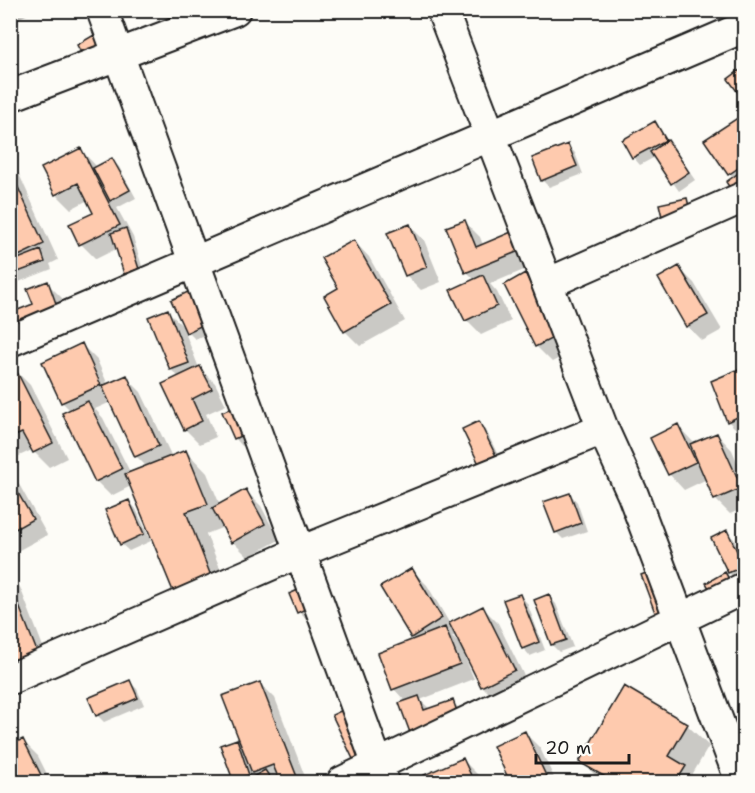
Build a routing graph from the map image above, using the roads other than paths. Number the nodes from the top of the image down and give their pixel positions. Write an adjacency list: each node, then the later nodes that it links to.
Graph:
1 (102, 10): 5 (street)
2 (235, 10): 5 (street)
3 (441, 10): 7 (street)
4 (744, 27): 7 (street)
5 (118, 55): 6 (street); 9 (street)
6 (10, 96)
7 (490, 135): 9 (street); 10 (street)
8 (744, 197): 10 (street)
9 (195, 264): 11 (street); 13 (street)
10 (549, 283): 12 (street)
11 (10, 341)
12 (603, 429): 13 (street); 15 (street)
13 (300, 552): 16 (street); 17 (street)
14 (744, 588): 15 (street)
15 (680, 620): 17 (street); 19 (street)
16 (10, 679)
17 (381, 775): 18 (street)
18 (342, 783)
19 (741, 783)

